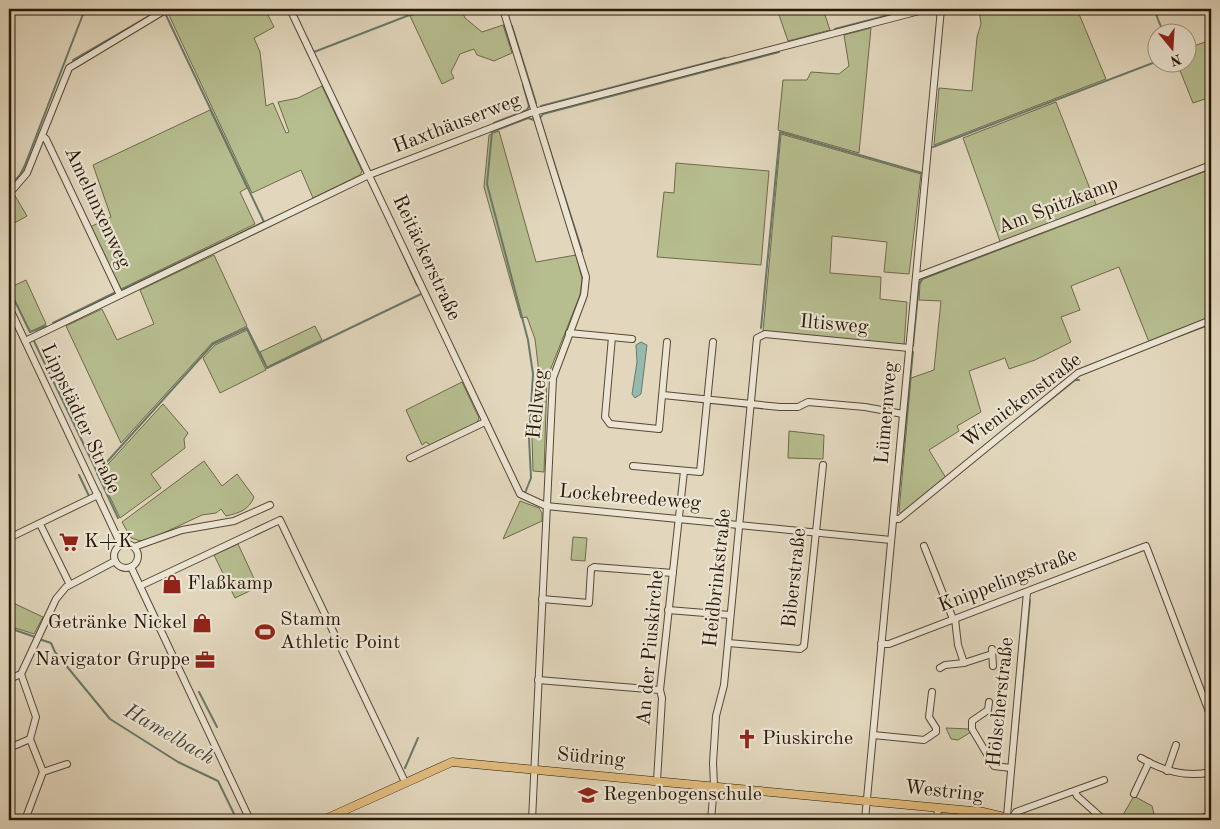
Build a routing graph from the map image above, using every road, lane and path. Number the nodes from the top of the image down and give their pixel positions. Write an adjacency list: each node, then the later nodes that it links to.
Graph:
1 (167, 9): 7 (street)
2 (290, 9): 9 (street, Reitäckerstraße)
3 (502, 9): 6 (street, Hellweg)
4 (927, 9): 6 (street, Haxthäuserweg)
5 (941, 9): 11 (street, Lümernweg)
6 (535, 112): 9 (street, Haxthäuserweg); 15 (street, Hellweg)
7 (42, 136): 10 (street); 12 (street, Amelunxenweg)
8 (1211, 165): 11 (street, Am Spitzkamp)
9 (369, 176): 12 (street, Haxthäuserweg); 27 (street, Reitäckerstraße)
10 (9, 194)
11 (916, 277): 22 (street, Lümernweg)
12 (120, 295): 19 (street, Haxthäuserweg)
13 (9, 307): 19 (street, Lippstädter Straße)
14 (1211, 320): 36 (street, Wienickenstraße)
15 (569, 333): 16 (street); 34 (street, Hellweg)
16 (612, 337): 18 (street); 23 (street)
17 (757, 338): 22 (street, Iltisweg); 25 (street, Heidbrinkstraße)
18 (632, 339)
19 (25, 341): 32 (street, Lippstädter Straße)
20 (667, 342): 23 (street)
21 (713, 342): 24 (street)
22 (909, 348): 26 (street, Lümernweg)
23 (663, 395): 24 (street)
24 (707, 399): 25 (street); 31 (street)
25 (751, 403): 26 (street); 38 (street, Heidbrinkstraße)
26 (903, 414): 36 (street, Lümernweg)
27 (485, 422): 28 (street); 34 (street, Reitäckerstraße)
28 (410, 458)
29 (823, 465): 39 (street, Biberstraße)
30 (632, 466): 31 (street)
31 (684, 471): 35 (street, An der Piuskirche)
32 (98, 495): 37 (street); 43 (street, Lippstädter Straße)
33 (270, 505): 42 (street)
34 (546, 506): 35 (street, Lockebreedeweg); 53 (street, Hellweg)
35 (679, 518): 38 (street, Lockebreedeweg); 49 (street, An der Piuskirche)
36 (893, 519): 41 (street, Lümernweg)
37 (40, 524): 40 (street); 50 (street)
38 (739, 524): 39 (street, Lockebreedeweg); 55 (street, Heidbrinkstraße)
39 (816, 532): 41 (street, Lockebreedeweg); 57 (street, Biberstraße)
40 (9, 538)
41 (891, 540): 58 (street, Lümernweg)
42 (157, 541): 45 (street); 46 (street)
43 (121, 545): 45 (street); 47 (street)
44 (924, 546): 56 (street)
45 (134, 548): 46 (street)
46 (138, 554): 48 (street)
47 (115, 561): 48 (street); 50 (street)
48 (131, 567): 51 (street)
49 (673, 573): 53 (street); 54 (street, An der Piuskirche)
50 (69, 584): 62 (street)
51 (140, 586): 83 (street); 94 (street)
52 (1027, 592): 56 (street, Knippelingstraße); 68 (street, Knippelingstraße); 76 (street, Hölscherstraße)
53 (542, 599): 64 (street, Hellweg)
54 (668, 610): 55 (street); 65 (street, An der Piuskirche)
55 (730, 615): 57 (street, Heidbrinkstraße)
56 (954, 619): 58 (street, Knippelingstraße); 59 (street)
57 (728, 643): 84 (street, Heidbrinkstraße)
58 (881, 644): 69 (street, Lümernweg)
59 (964, 664): 60 (street); 61 (street)
60 (993, 666)
61 (940, 668)
62 (21, 674): 63 (street); 70 (street)
63 (9, 679)
64 (538, 680): 65 (street); 77 (street, Hellweg)
65 (660, 690): 82 (street, An der Piuskirche)
66 (932, 692): 69 (street)
67 (989, 702): 76 (street)
68 (1211, 716)
69 (872, 735): 87 (street, Lümernweg)
70 (30, 740): 72 (street); 79 (street)
71 (1176, 745): 78 (street)
72 (9, 748)
73 (1141, 758): 74 (street)
74 (1148, 762): 78 (street); 86 (street)
75 (67, 764): 79 (street)
76 (1011, 768): 91 (street, Hölscherstraße)
77 (534, 769): 82 (main road, Südring); 83 (main road, Südring); 96 (street, Hellweg)
78 (1167, 771): 80 (street)
79 (43, 772): 93 (street)
80 (1211, 772)
81 (1104, 780): 85 (street)
82 (657, 781): 84 (main road, Südring)
83 (405, 782): 95 (main road, Südring)
84 (714, 786): 87 (main road, Südring); 97 (street, Heidbrinkstraße)
85 (1076, 791): 91 (street); 100 (street)
86 (1134, 794)
87 (867, 801): 88 (main road, Westring); 98 (street, Lümernweg)
88 (938, 808): 91 (main road, Westring); 99 (street)
89 (1211, 815): 101 (street)
90 (9, 817): 92 (street)
91 (1012, 818)
92 (17, 820)
93 (24, 820)
94 (250, 820)
95 (323, 820)
96 (532, 820)
97 (711, 820)
98 (865, 820)
99 (937, 820)
100 (1104, 820)
101 (1196, 820)

